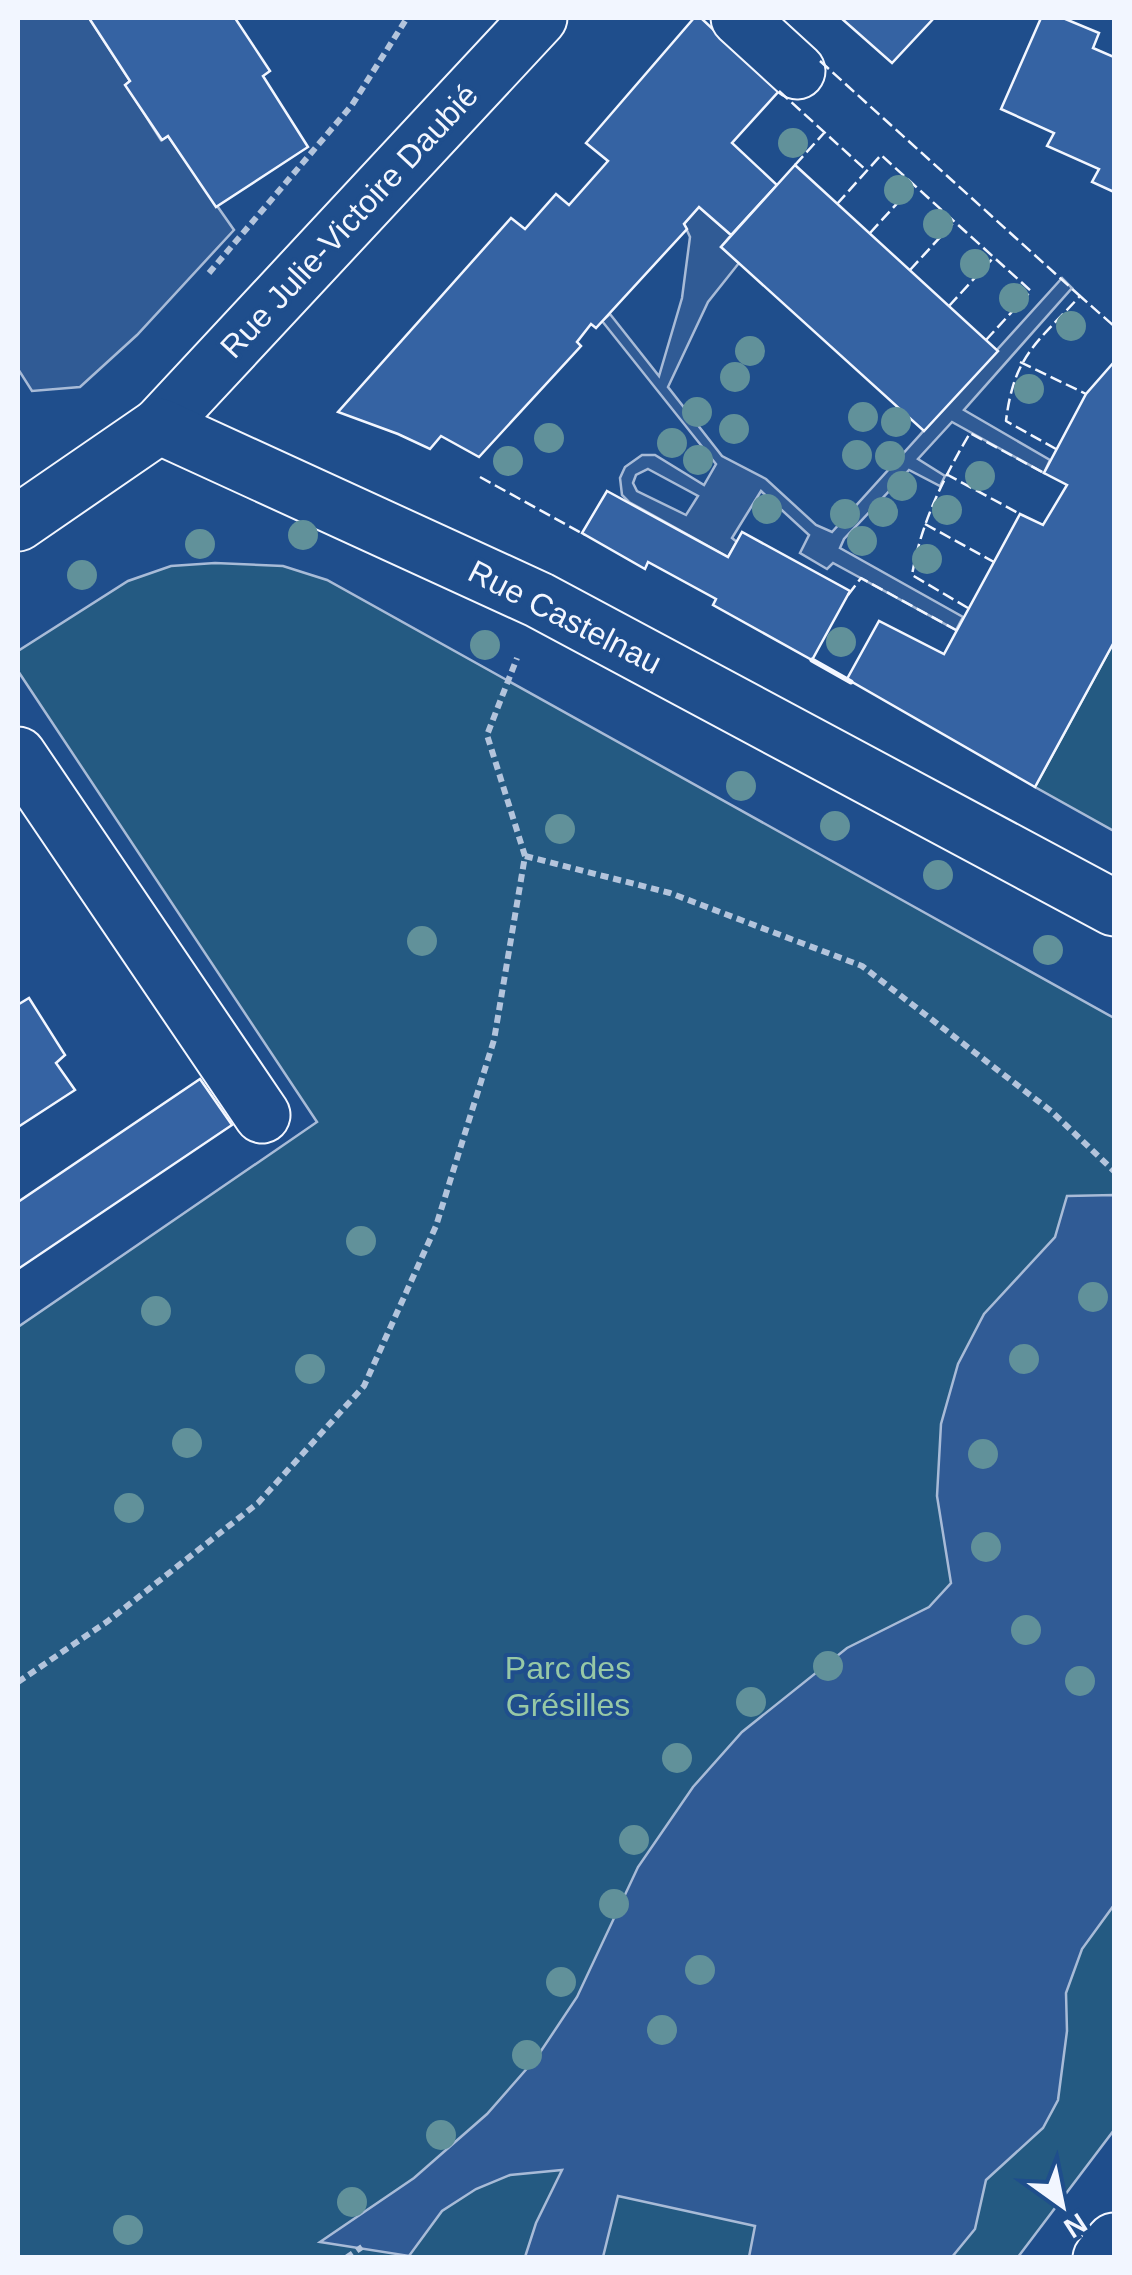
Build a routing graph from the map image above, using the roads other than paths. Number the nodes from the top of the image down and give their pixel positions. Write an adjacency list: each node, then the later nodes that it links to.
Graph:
1 (539, 18): 4 (street, Rue Julie-Victoire Daubié)
2 (739, 18): 3 (street)
3 (797, 72)
4 (159, 426): 5 (street); 7 (street, Rue Castelnau)
5 (25, 503)
6 (18, 755): 8 (street)
7 (1114, 908)
8 (262, 1116)
9 (1114, 2240): 10 (street)
10 (1101, 2258)

